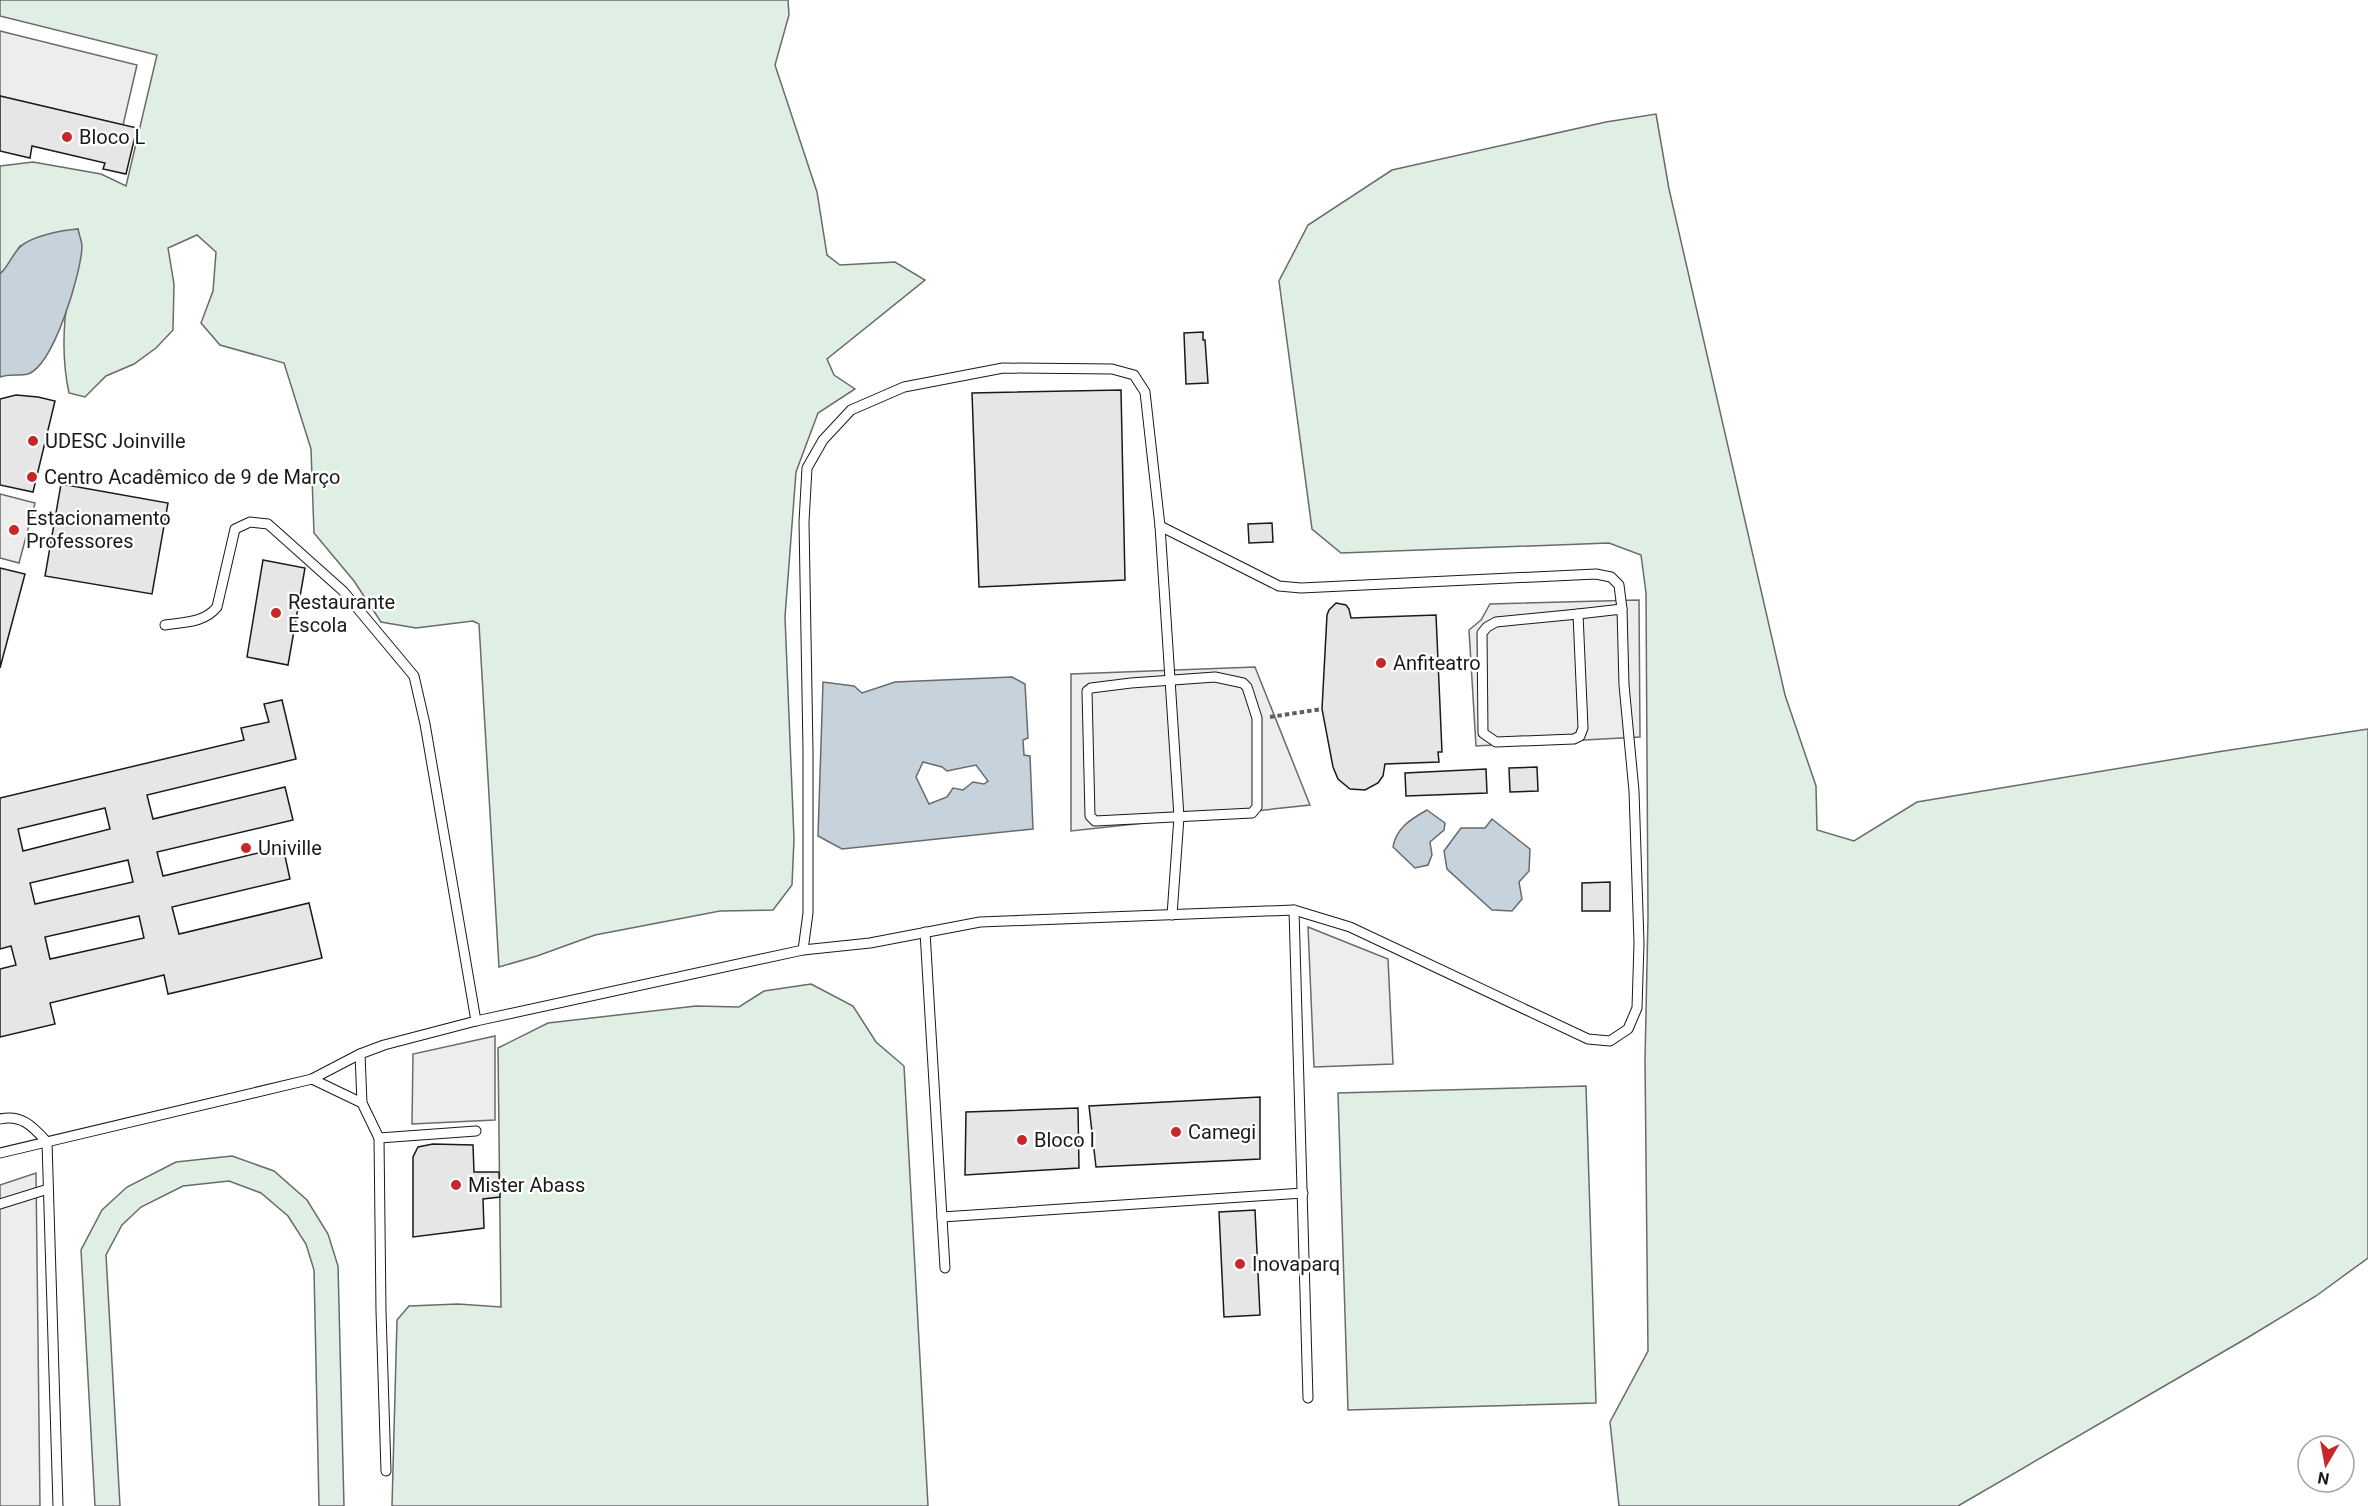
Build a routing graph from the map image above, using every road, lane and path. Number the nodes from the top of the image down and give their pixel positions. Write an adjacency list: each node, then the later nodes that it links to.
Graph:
1 (1160, 526): 2 (lane); 5 (lane); 12 (lane)
2 (1622, 609): 3 (lane); 9 (lane)
3 (1578, 614): 3 (lane)
4 (165, 625): 13 (lane)
5 (1171, 680): 7 (lane); 8 (lane); 8 (lane)
6 (1322, 709): 7 (path)
7 (1257, 718): 8 (lane)
8 (1179, 817): 10 (lane)
9 (1294, 910): 10 (lane); 23 (lane)
10 (1172, 915): 11 (lane)
11 (925, 932): 12 (lane); 25 (lane)
12 (803, 951): 13 (lane)
13 (476, 1021): 14 (lane)
14 (360, 1054): 15 (lane); 16 (lane)
15 (312, 1079): 16 (lane); 20 (lane)
16 (362, 1103): 19 (lane)
17 (0, 1119): 20 (lane)
18 (476, 1131): 19 (lane)
19 (379, 1138): 28 (lane)
20 (47, 1142): 21 (lane); 22 (lane)
21 (0, 1153)
22 (48, 1189): 24 (lane); 29 (lane)
23 (1303, 1193): 25 (lane); 27 (lane)
24 (0, 1204)
25 (942, 1217): 26 (lane)
26 (945, 1268)
27 (1308, 1398)
28 (386, 1471)
29 (58, 1506)

